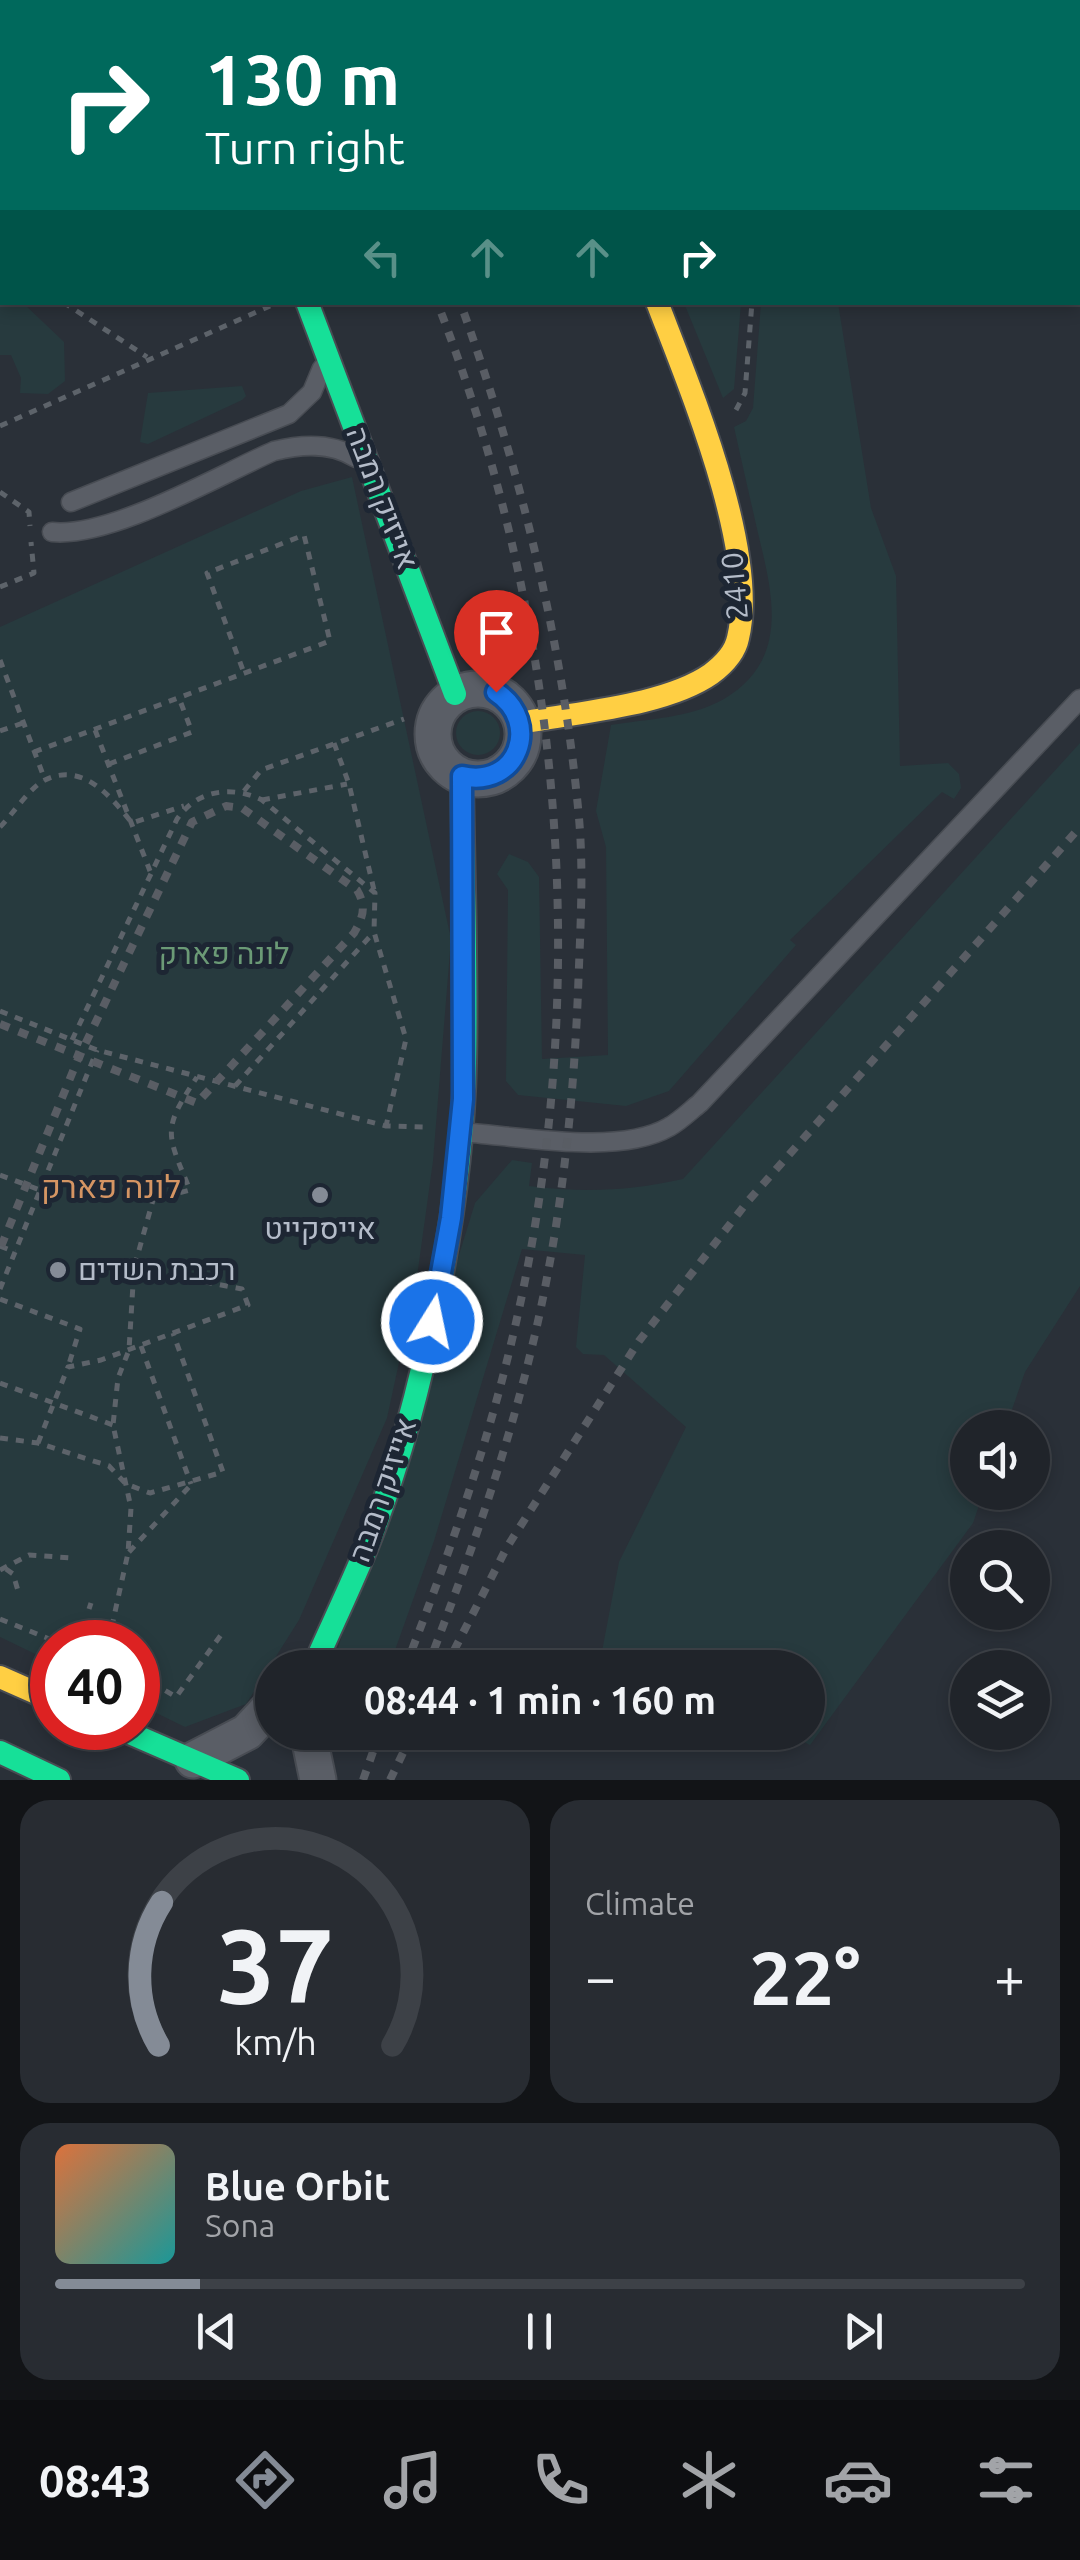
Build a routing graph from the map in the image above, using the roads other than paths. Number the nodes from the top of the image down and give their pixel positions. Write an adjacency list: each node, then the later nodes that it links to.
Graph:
1 (308, 305): 3 (street, אייזיק רמבה)
2 (658, 305): 9 (street, 2410)
3 (324, 342): 4 (street, אייזיק רמבה); 5 (lane)
4 (377, 486): 6 (lane); 7 (street, אייזיק רמבה)
5 (71, 502)
6 (52, 532)
7 (456, 694): 9 (street); 10 (street)
8 (1080, 699): 11 (lane)
9 (521, 723): 10 (street)
10 (462, 776): 11 (street, אייזיק רמבה)
11 (461, 1132): 12 (street, אייזיק רמבה)
12 (318, 1650)
13 (0, 1677): 14 (street)
14 (30, 1690)
15 (255, 1724): 19 (street)
16 (160, 1746): 19 (street)
17 (312, 1750): 23 (street)
18 (0, 1752): 21 (street)
19 (193, 1760): 22 (street)
20 (0, 1770): 21 (street)
21 (49, 1775)
22 (238, 1780)
23 (318, 1780)

